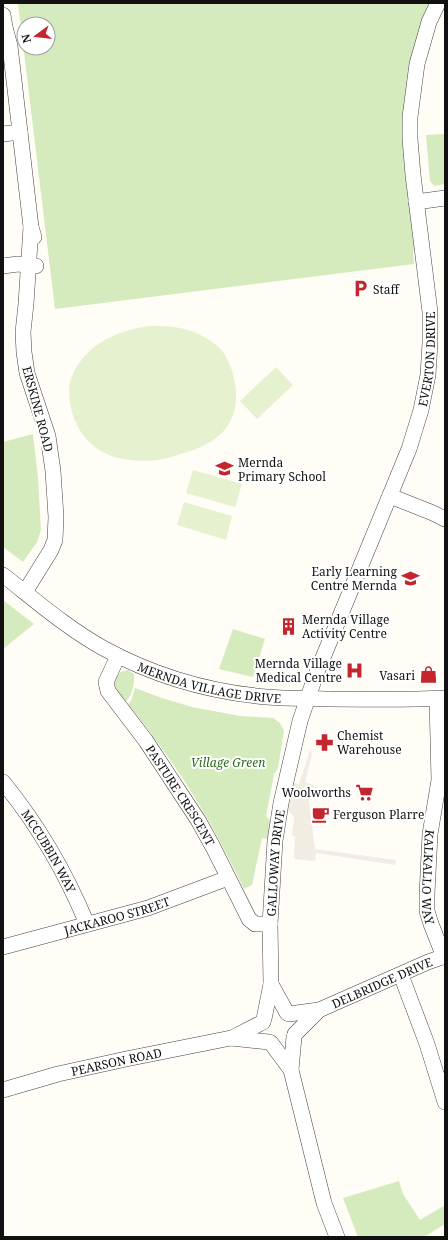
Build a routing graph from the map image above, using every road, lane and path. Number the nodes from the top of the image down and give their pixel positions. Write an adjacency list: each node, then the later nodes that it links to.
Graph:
1 (7, 3): 4 (street, ERSKINE ROAD)
2 (438, 3): 8 (street, EVERTON DRIVE)
3 (3, 15): 4 (street, ERSKINE ROAD)
4 (10, 46): 5 (street, ERSKINE ROAD)
5 (20, 132): 6 (street); 9 (street, ERSKINE ROAD)
6 (3, 134)
7 (445, 198): 8 (street)
8 (416, 202): 11 (street, EVERTON DRIVE)
9 (33, 265): 10 (street); 14 (street, ERSKINE ROAD)
10 (3, 266)
11 (390, 496): 12 (street); 17 (street, EVERTON DRIVE)
12 (445, 519)
13 (3, 575): 14 (street, MERNDA VILLAGE DRIVE)
14 (21, 589): 15 (street, MERNDA VILLAGE DRIVE)
15 (118, 656): 17 (street, MERNDA VILLAGE DRIVE); 20 (street, PASTURE CRESCENT)
16 (441, 698): 17 (street, MERNDA VILLAGE DRIVE); 18 (street, KALKALLO WAY)
17 (307, 699): 22 (street, GALLOWAY DRIVE)
18 (442, 768): 24 (street, KALKALLO WAY)
19 (3, 782): 21 (street, MCCUBBIN WAY)
20 (228, 878): 21 (street, JACKAROO STREET); 22 (street, PASTURE CRESCENT)
21 (87, 924): 23 (street, JACKAROO STREET)
22 (270, 924): 26 (street, GALLOWAY DRIVE)
23 (3, 947)
24 (444, 957): 25 (street, DELBRIDGE DRIVE)
25 (401, 975): 27 (street, DELBRIDGE DRIVE); 35 (street)
26 (271, 984): 28 (street, GALLOWAY DRIVE); 29 (street, GALLOWAY DRIVE)
27 (319, 1010): 28 (street, DELBRIDGE DRIVE); 30 (street, DELBRIDGE DRIVE)
28 (288, 1013): 29 (street); 30 (street)
29 (263, 1021): 31 (street, PEARSON ROAD); 32 (street)
30 (294, 1036): 32 (street); 33 (street)
31 (231, 1038): 32 (street, PEARSON ROAD); 34 (street, PEARSON ROAD)
32 (270, 1042): 33 (street)
33 (290, 1070): 36 (street)
34 (3, 1090)
35 (445, 1102)
36 (337, 1237)

